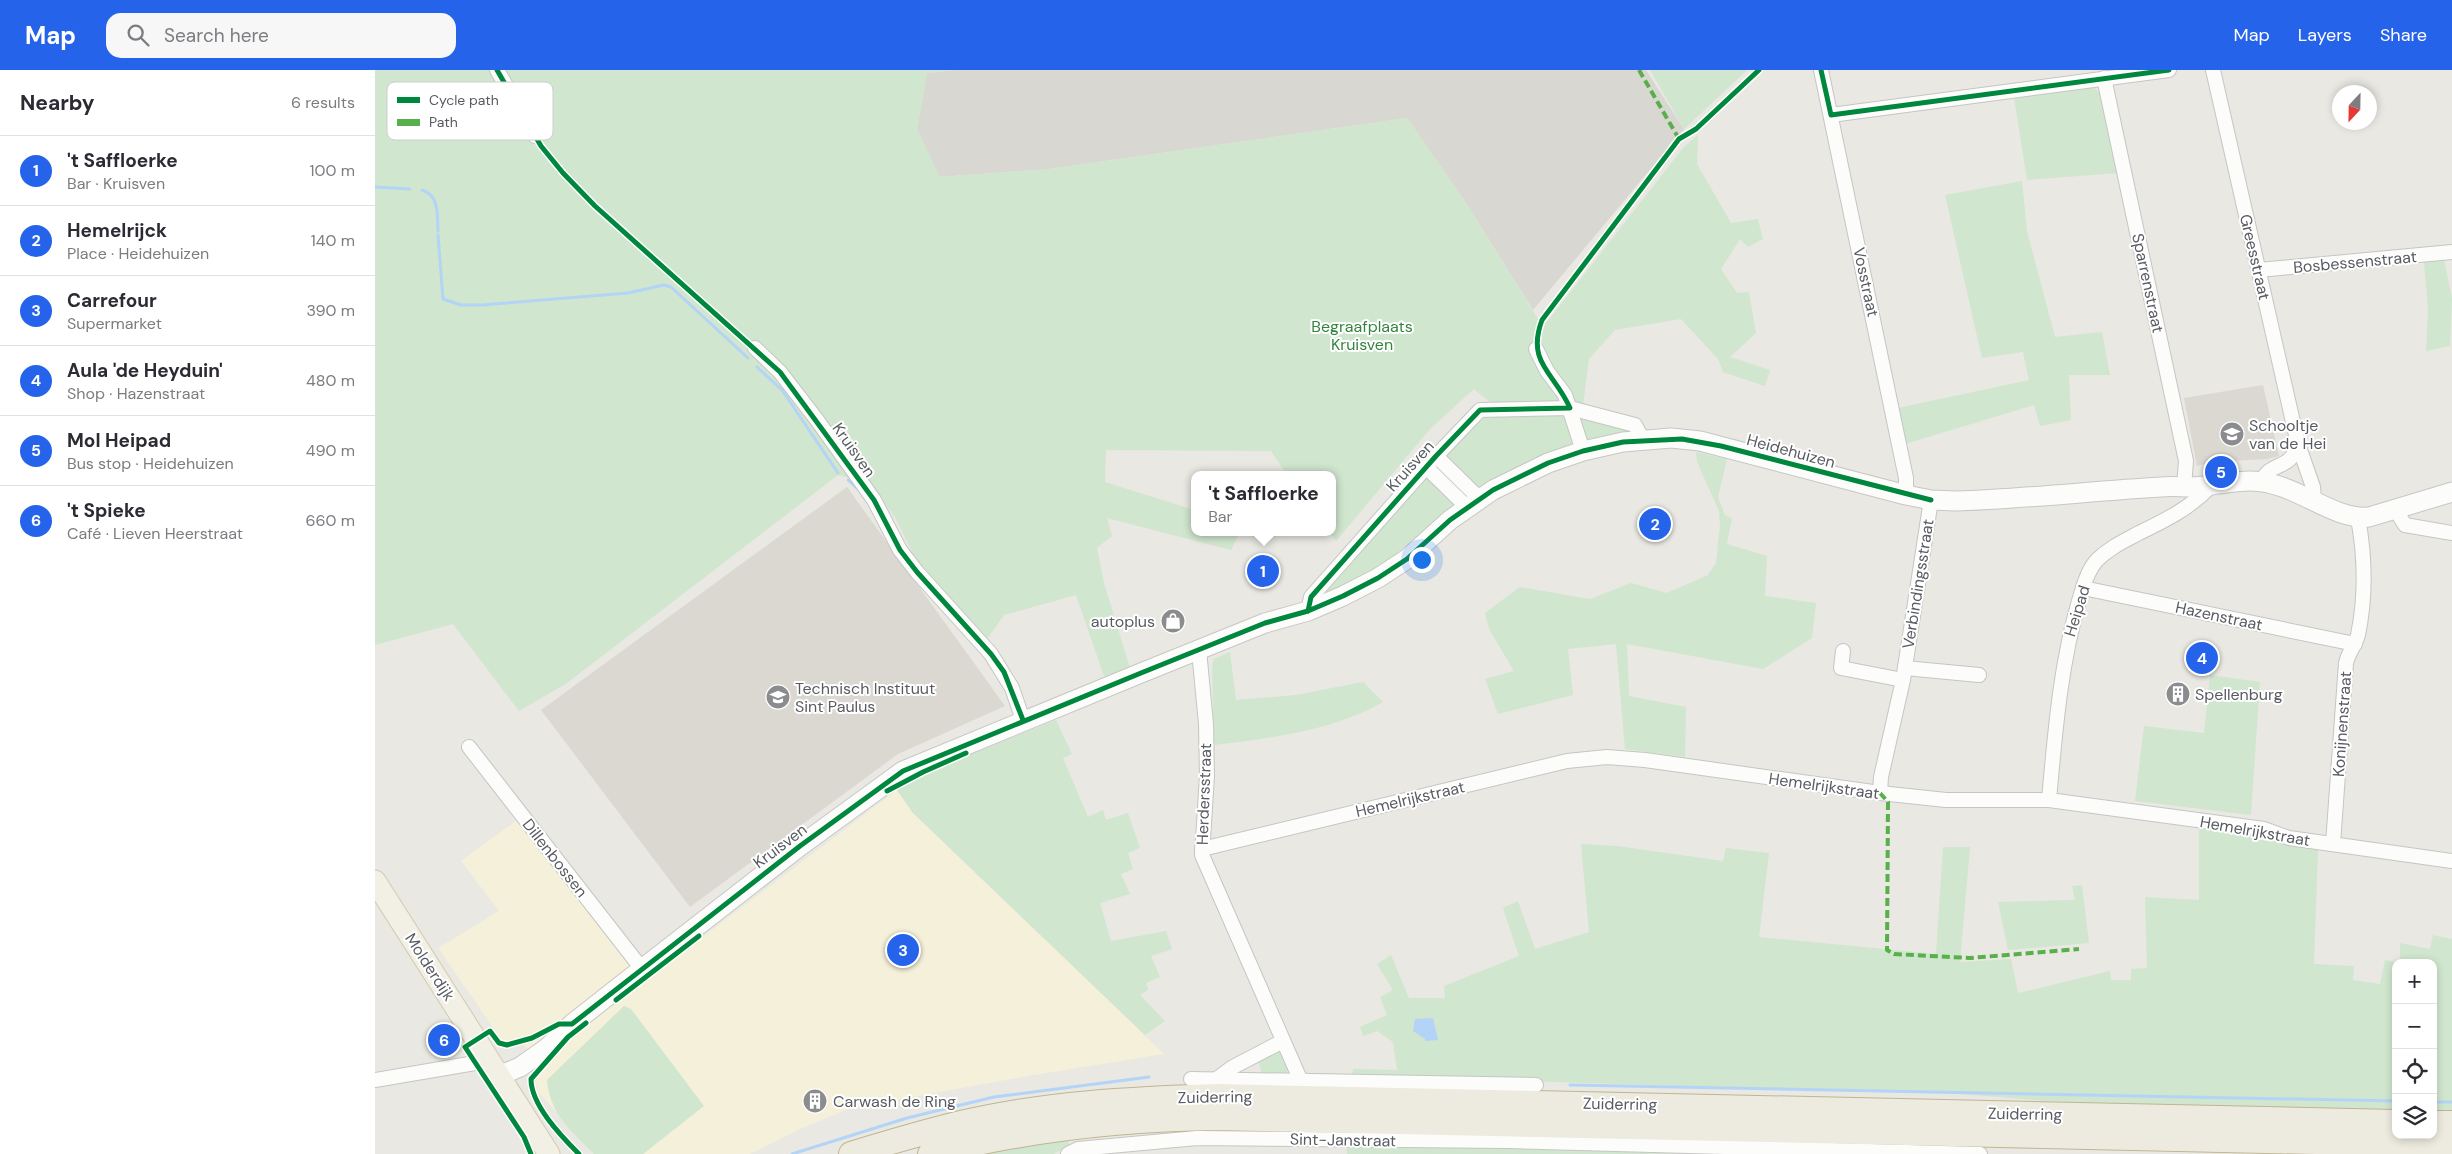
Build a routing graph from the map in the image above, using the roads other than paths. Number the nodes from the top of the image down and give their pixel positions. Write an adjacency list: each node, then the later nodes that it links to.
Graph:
1 (497, 70): 6 (street)
2 (1821, 70): 7 (street, Vosstraat)
3 (2169, 70): 5 (street)
4 (2213, 70): 9 (street, Greesstraat)
5 (2104, 78): 7 (street); 20 (street, Sparrenstraat)
6 (504, 82)
7 (1831, 115): 22 (street, Vosstraat)
8 (2452, 252): 9 (street, Bosbessenstraat)
9 (2259, 270): 14 (street, Greesstraat)
10 (755, 348): 36 (street, Kruisven)
11 (1536, 349): 12 (street)
12 (1570, 408): 13 (street, Kruisven); 15 (street); 16 (street, Kruisven)
13 (1643, 440): 15 (street, Kruisven); 22 (street, Heidehuizen)
14 (2298, 444): 18 (street); 23 (street, Greesstraat)
15 (1583, 451): 25 (street, Kruisven)
16 (1436, 456): 17 (street, Kruisven); 25 (street, Kruisven)
17 (1426, 467): 25 (street, Kruisven); 30 (street, Kruisven)
18 (2261, 482): 19 (street, Heidehuizen); 23 (street, Heidehuizen)
19 (2211, 486): 20 (street, Heidehuizen); 29 (street, Heipad)
20 (2184, 487): 24 (street, Heidehuizen)
21 (2452, 492): 26 (street)
22 (1907, 495): 24 (street, Heidehuizen)
23 (2314, 499): 27 (street, Heidehuizen)
24 (1931, 500): 34 (street, Verbindingsstraat)
25 (1473, 503): 30 (street, Kruisven)
26 (2395, 509): 27 (street); 28 (street)
27 (2358, 518): 31 (street, Konijnenstraat)
28 (2452, 533)
29 (2083, 588): 31 (street, Hazenstraat); 39 (street, Heipad)
30 (1307, 611): 32 (street, Kruisven)
31 (2355, 644): 40 (street, Konijnenstraat)
32 (1199, 650): 36 (street, Kruisven); 41 (street, Herdersstraat)
33 (1843, 651): 34 (street, Verbindingsstraat)
34 (1904, 674): 35 (street, Verbindingsstraat); 38 (street, Verbindingsstraat)
35 (1979, 675)
36 (1023, 720): 44 (street, Kruisven)
37 (469, 747): 44 (street, Dillenbossen)
38 (1880, 793): 39 (street, Hemelrijkstraat); 41 (street, Hemelrijkstraat)
39 (2049, 800): 40 (street, Hemelrijkstraat)
40 (2333, 844): 42 (street, Hemelrijkstraat)
41 (1202, 848): 45 (street, Herdersstraat)
42 (2452, 861)
43 (375, 881): 46 (main road, Molderdijk)
44 (642, 968): 47 (street, Kruisven)
45 (1283, 1041): 48 (street); 50 (street, Herdersstraat)
46 (487, 1055): 47 (main road, Molderdijk); 51 (street)
47 (501, 1076): 57 (main road, Molderdijk)
48 (1218, 1078): 49 (street); 50 (street)
49 (1191, 1079)
50 (1300, 1079): 52 (street)
51 (375, 1080)
52 (1536, 1085)
53 (2392, 1122): 58 (highway, Zuiderring)
54 (2437, 1123): 55 (highway)
55 (2452, 1123)
56 (2452, 1145): 59 (highway, Zuiderring)
57 (549, 1154)
58 (851, 1154)
59 (930, 1154)
60 (1068, 1154): 61 (street, Sint-Janstraat)
61 (1980, 1154)

